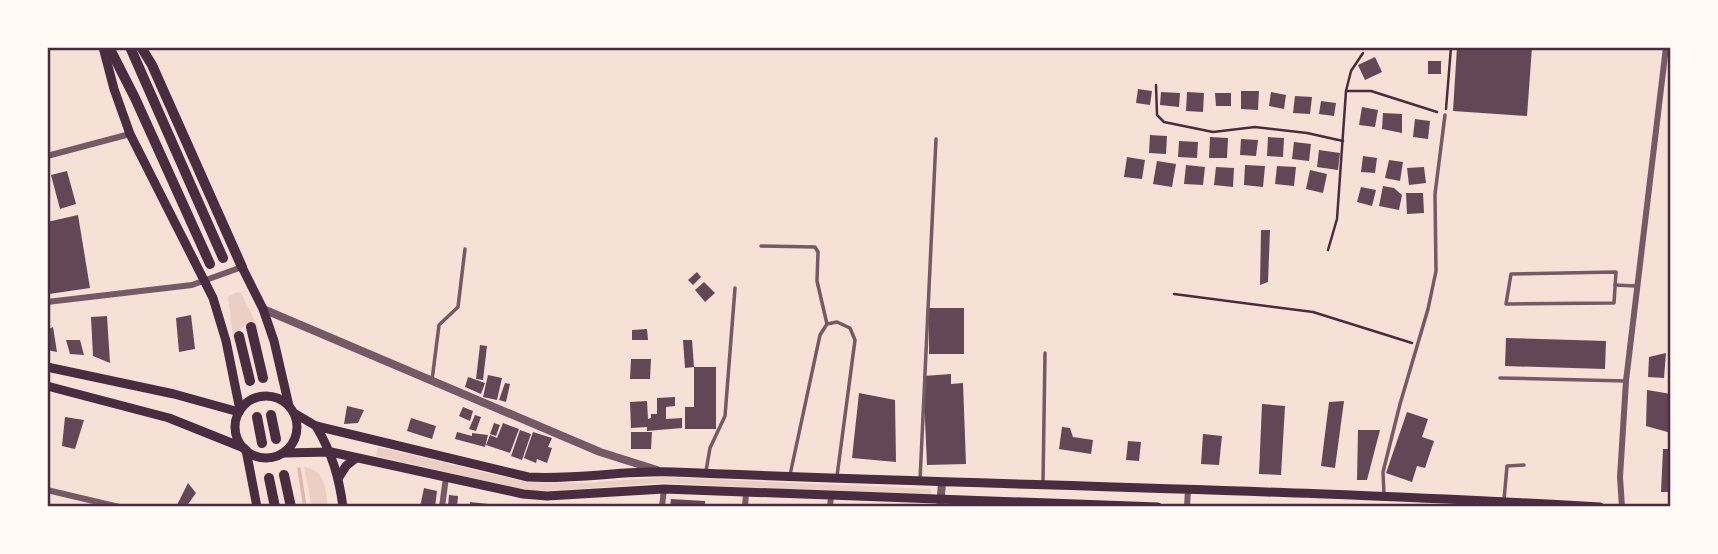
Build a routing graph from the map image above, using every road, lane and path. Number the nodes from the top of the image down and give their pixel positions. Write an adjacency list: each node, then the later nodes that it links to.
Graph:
1 (103, 47): 11 (main road)
2 (108, 47): 19 (main road)
3 (130, 47): 18 (main road)
4 (1451, 47): 10 (path)
5 (1666, 47): 23 (street)
6 (144, 49): 20 (main road)
7 (1363, 53): 9 (path)
8 (1156, 85): 13 (path)
9 (1346, 91): 10 (path); 13 (path)
10 (1445, 115): 31 (lane)
11 (131, 134): 14 (street); 21 (main road)
12 (936, 139): 60 (lane)
13 (1343, 141): 17 (path)
14 (47, 156)
15 (761, 246): 28 (lane)
16 (465, 249): 38 (lane)
17 (1328, 250)
18 (223, 258)
19 (210, 264)
20 (242, 267): 21 (street); 27 (main road)
21 (206, 282): 26 (street); 41 (main road)
22 (1615, 285): 22 (lane); 23 (lane)
23 (1636, 286): 37 (street)
24 (735, 288): 53 (lane)
25 (1174, 295): 31 (path)
26 (47, 302)
27 (263, 309): 38 (street); 40 (main road)
28 (827, 324): 57 (lane); 59 (lane)
29 (251, 327): 34 (main road)
30 (239, 335): 36 (main road)
31 (1419, 344): 67 (lane)
32 (1045, 353): 62 (lane)
33 (47, 367): 41 (main road)
34 (263, 378)
35 (1500, 378): 37 (lane)
36 (250, 381)
37 (1626, 381): 85 (street)
38 (432, 382): 52 (street)
39 (47, 386): 47 (main road)
40 (291, 410): 41 (main road); 44 (main road); 49 (main road)
41 (240, 411): 47 (main road)
42 (271, 415): 45 (main road)
43 (257, 416): 46 (main road)
44 (316, 426): 48 (main road); 52 (main road)
45 (276, 439)
46 (262, 443)
47 (245, 449): 49 (main road); 74 (main road)
48 (331, 452): 49 (main road); 50 (main road); 55 (main road)
49 (284, 453)
50 (356, 458): 55 (main road); 56 (main road)
51 (1524, 465): 70 (lane)
52 (663, 471): 53 (main road)
53 (705, 473): 57 (main road)
54 (284, 475): 76 (main road)
55 (339, 477): 77 (main road)
56 (446, 477): 63 (main road); 78 (street)
57 (790, 477): 59 (main road)
58 (269, 478): 75 (main road)
59 (836, 478): 60 (main road)
60 (920, 482): 61 (main road)
61 (942, 483): 62 (main road); 71 (street)
62 (1043, 485): 64 (main road)
63 (664, 489): 66 (main road); 79 (street)
64 (1188, 489): 67 (main road); 83 (street)
65 (47, 490): 69 (street)
66 (746, 493): 68 (main road); 80 (street)
67 (1384, 495): 70 (main road)
68 (831, 496): 71 (main road); 81 (street)
69 (82, 498): 72 (street); 73 (street)
70 (1504, 501): 84 (main road)
71 (940, 503): 82 (main road)
72 (80, 507)
73 (119, 507)
74 (257, 507)
75 (275, 507)
76 (291, 507)
77 (343, 507)
78 (442, 507)
79 (663, 507)
80 (745, 507)
81 (830, 507)
82 (1158, 507)
83 (1187, 507)
84 (1600, 507)
85 (1622, 507)

